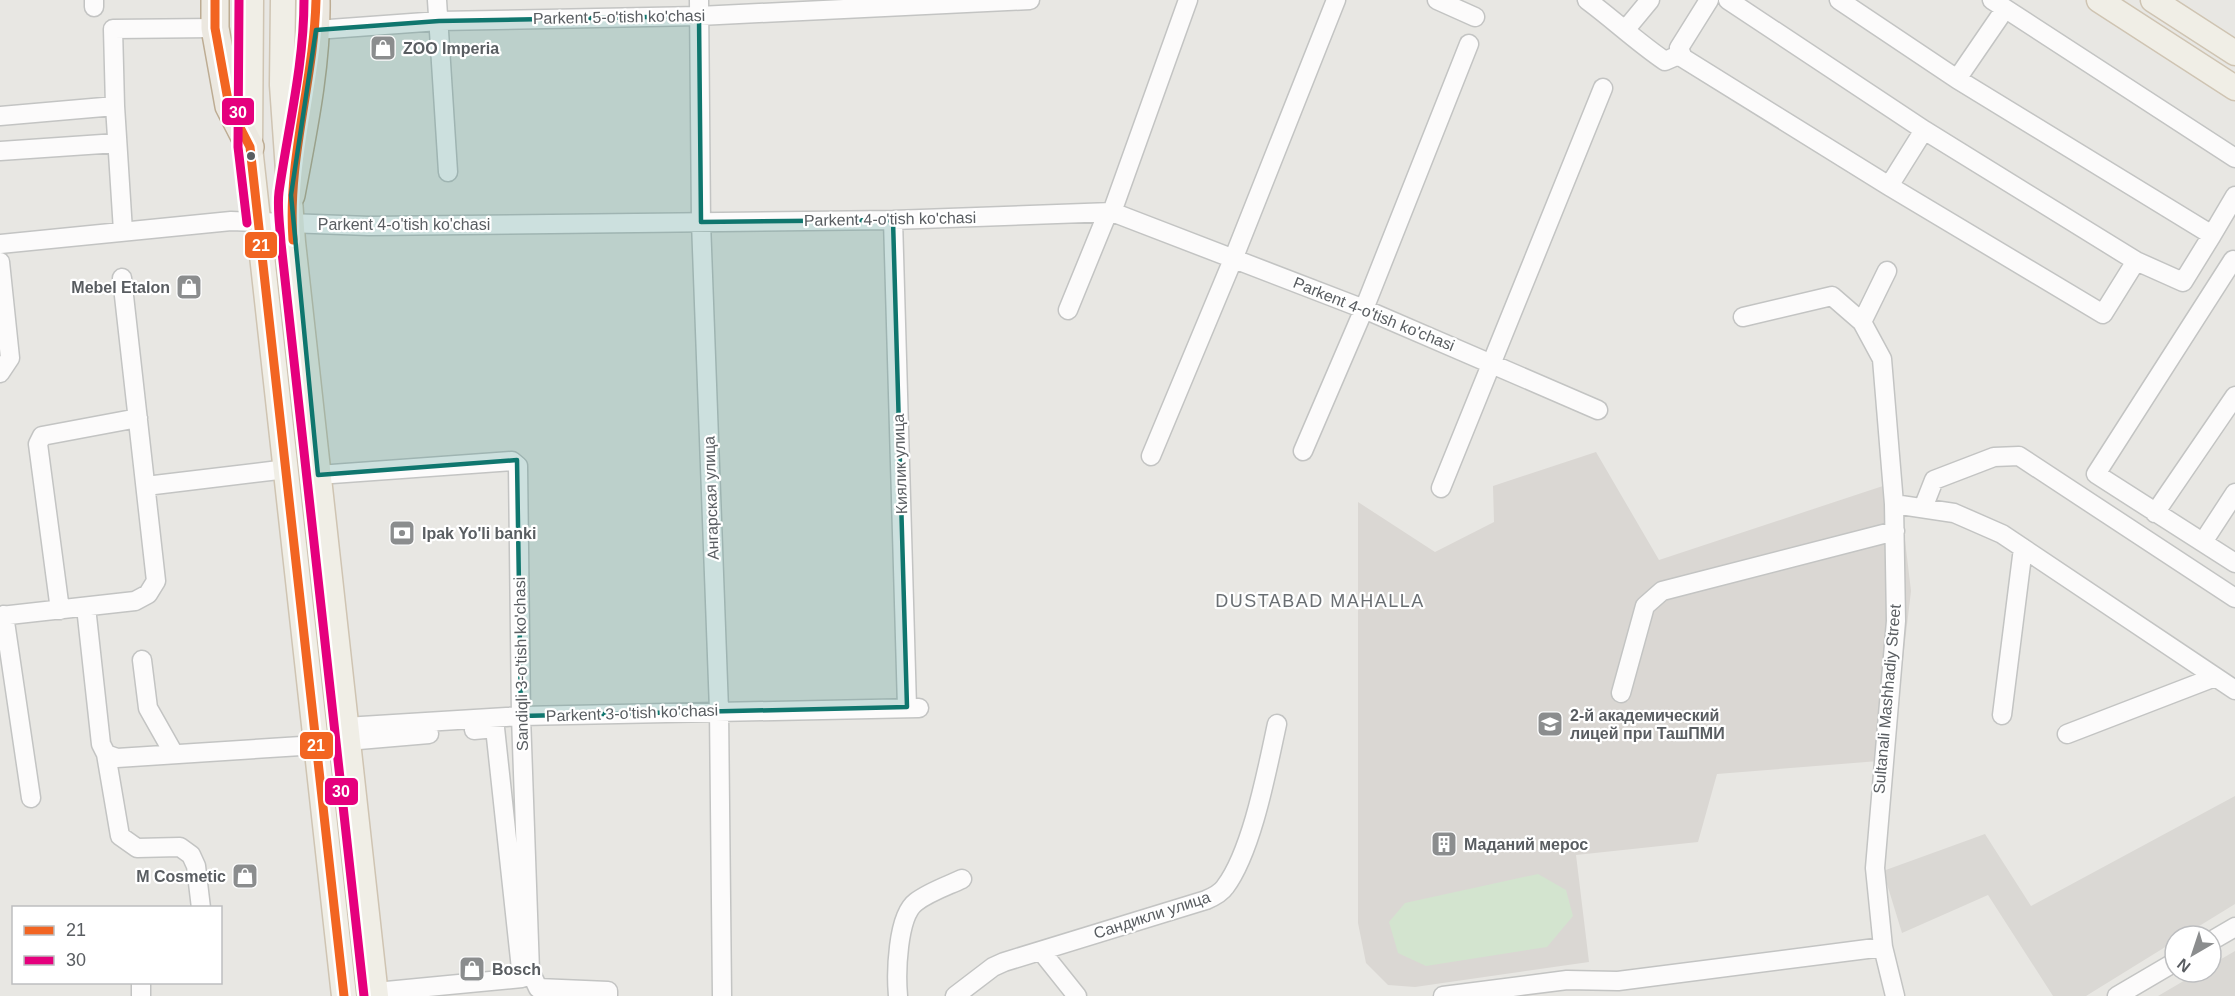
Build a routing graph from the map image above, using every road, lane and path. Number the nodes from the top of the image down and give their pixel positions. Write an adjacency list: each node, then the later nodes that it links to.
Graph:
1 (215, 0): 21 (highway)
2 (251, 0): 34 (main road)
3 (283, 0): 39 (main road)
4 (316, 0): 23 (highway)
5 (437, 0): 20 (street)
6 (1030, 0): 18 (street, Parkent 5-o'tish ko'chasi)
7 (1188, 0): 41 (street)
8 (1336, 0): 49 (street)
9 (1437, 0): 19 (street)
10 (1587, 0): 22 (street)
11 (1650, 0): 22 (street)
12 (1709, 0): 26 (street)
13 (1728, 0): 32 (street)
14 (1839, 0): 27 (street)
15 (2099, 0): 29 (main road)
16 (2153, 0): 25 (main road)
17 (1999, 4): 27 (street); 36 (street)
18 (699, 8): 20 (street, Parkent 5-o'tish ko'chasi); 44 (street, Ангарская улица)
19 (1475, 17)
20 (439, 21): 23 (street, Parkent 5-o'tish ko'chasi); 37 (street)
21 (215, 28): 30 (street); 34 (highway)
22 (1626, 29): 26 (street)
23 (316, 30): 39 (highway)
24 (1468, 44): 55 (street)
25 (2235, 53)
26 (1681, 54): 38 (street)
27 (1957, 79): 47 (street)
28 (1603, 88): 59 (street)
29 (2235, 88)
30 (115, 106): 31 (street); 33 (street)
31 (0, 117)
32 (1924, 130): 38 (street); 51 (street)
33 (117, 143): 35 (street); 46 (street)
34 (250, 147): 43 (main road)
35 (0, 151)
36 (2235, 158)
37 (448, 172)
38 (1889, 186): 51 (street)
39 (291, 195): 45 (main road)
40 (2235, 196): 47 (street)
41 (1110, 212): 42 (street, Parkent 4-o'tish ko'chasi); 49 (street, Parkent 4-o'tish ko'chasi); 56 (street)
42 (893, 220): 44 (street, Parkent 4-o'tish ko'chasi); 86 (street, Киялик улица)
43 (259, 221): 45 (street, Parkent 4-o'tish ko'chasi); 46 (street, Parkent 4-o'tish ko'chasi); 66 (main road)
44 (701, 222): 45 (street, Parkent 4-o'tish ko'chasi); 87 (street, Ангарская улица)
45 (292, 223): 67 (main road)
46 (123, 231): 48 (street, Parkent 4-o'tish ko'chasi)
47 (2212, 235): 51 (street)
48 (0, 244)
49 (1234, 257): 55 (street, Parkent 4-o'tish ko'chasi); 65 (street)
50 (2234, 259): 73 (street)
51 (2136, 261)
52 (0, 262): 60 (street)
53 (1887, 271): 58 (street)
54 (122, 278): 63 (street)
55 (1364, 309): 59 (street, Parkent 4-o'tish ko'chasi); 64 (street)
56 (1068, 310)
57 (1743, 317): 58 (street, Sultanali Mashhadiy Street)
58 (1862, 322): 71 (street, Sultanali Mashhadiy Street)
59 (1492, 363): 62 (street, Parkent 4-o'tish ko'chasi); 69 (street)
60 (0, 373)
61 (2235, 396): 73 (street)
62 (1598, 410)
63 (138, 418): 68 (street); 80 (street)
64 (1303, 451)
65 (1151, 456)
66 (287, 469): 68 (street); 93 (main road)
67 (318, 475): 89 (street, Sandiqli 3-o'tish ko'chasi); 91 (main road)
68 (146, 486): 79 (street)
69 (1441, 488)
70 (2235, 493): 75 (street)
71 (1894, 504): 72 (street); 74 (street, Sultanali Mashhadiy Street)
72 (1923, 508): 76 (street); 78 (street)
73 (2155, 513): 75 (street)
74 (1895, 531): 85 (street); 99 (street, Sultanali Mashhadiy Street)
75 (2203, 542): 77 (street)
76 (2023, 548): 83 (street); 88 (street)
77 (2235, 563)
78 (2235, 598)
79 (86, 607): 80 (street); 94 (street)
80 (60, 610): 81 (street)
81 (2, 616): 96 (street)
82 (142, 660): 95 (street)
83 (2214, 677): 84 (street); 92 (street)
84 (2235, 690)
85 (1620, 693)
86 (913, 708): 87 (street, Parkent 3-o'tish ko'chasi)
87 (719, 710): 89 (street, Parkent 3-o'tish ko'chasi); 105 (street, Ангарская улица)
88 (2002, 715)
89 (521, 716): 91 (street, Parkent 3-o'tish ko'chasi); 104 (street, Sandiqli 3-o'tish ko'chasi)
90 (1277, 724): 100 (street, Сандикли улица)
91 (346, 734): 102 (main road); 102 (street)
92 (2067, 734)
93 (317, 745): 95 (street); 103 (main road)
94 (106, 754): 95 (street); 98 (street)
95 (174, 754)
96 (31, 798)
97 (962, 879): 106 (street)
98 (201, 906)
99 (1883, 947): 109 (street); 110 (street, Sultanali Mashhadiy Street)
100 (1041, 951): 107 (street, Сандикли улица); 108 (street)
101 (2163, 969): 111 (street)
102 (376, 994)
103 (344, 996)
104 (608, 996)
105 (722, 996)
106 (897, 996)
107 (956, 996)
108 (1077, 996)
109 (1443, 996)
110 (1894, 996)
111 (2117, 996)

